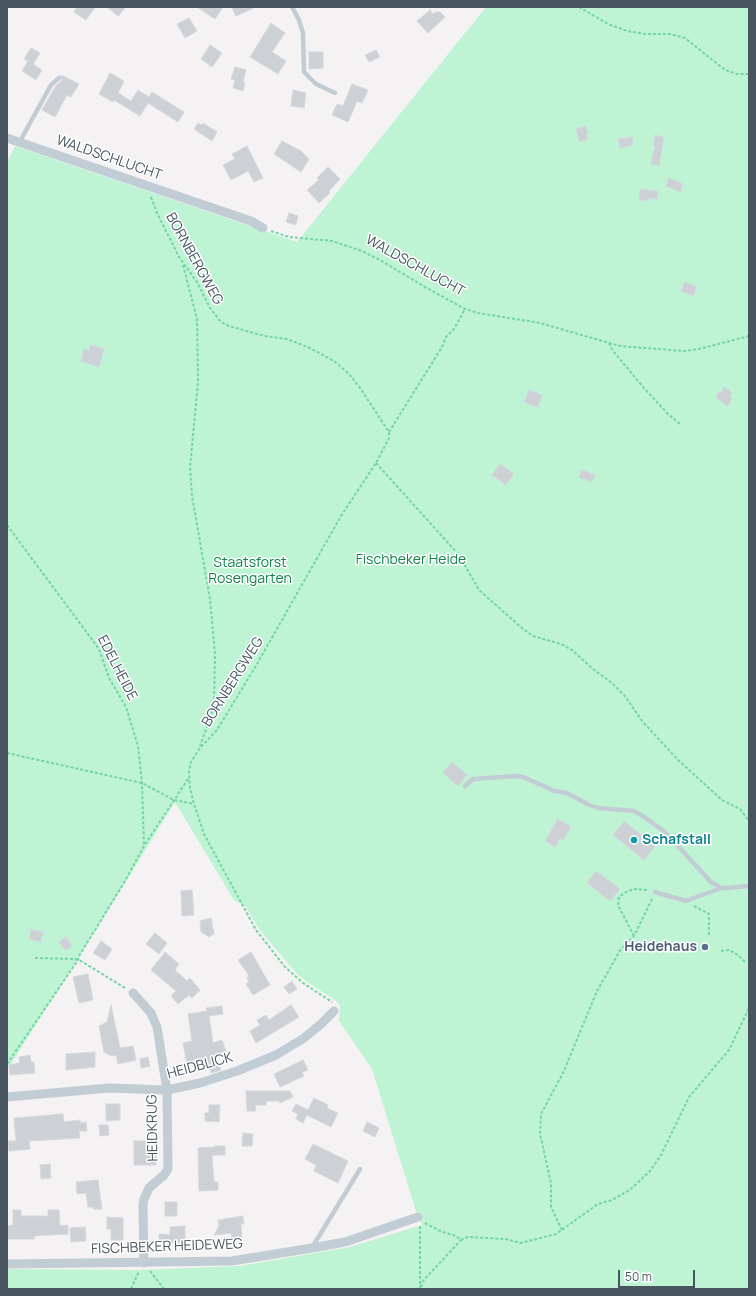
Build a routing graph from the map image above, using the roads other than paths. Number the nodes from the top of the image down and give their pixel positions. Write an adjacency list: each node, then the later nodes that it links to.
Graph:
1 (292, 7): 3 (lane)
2 (59, 78): 5 (lane)
3 (335, 94)
4 (7, 138): 5 (street, WALDSCHLUCHT)
5 (19, 142): 6 (street, WALDSCHLUCHT)
6 (263, 228)
7 (465, 786): 9 (lane)
8 (749, 886): 9 (lane)
9 (722, 888): 10 (lane)
10 (655, 892)
11 (133, 993): 13 (street, HEIDKRUG)
12 (334, 1010): 13 (street, HEIDBLICK)
13 (167, 1090): 14 (street, HEIDBLICK); 18 (street, HEIDKRUG)
14 (7, 1097)
15 (360, 1169): 17 (lane)
16 (418, 1217): 17 (street, FISCHBEKER HEIDEWEG)
17 (312, 1248): 18 (street, FISCHBEKER HEIDEWEG)
18 (144, 1263): 19 (street, FISCHBEKER HEIDEWEG)
19 (7, 1264)

